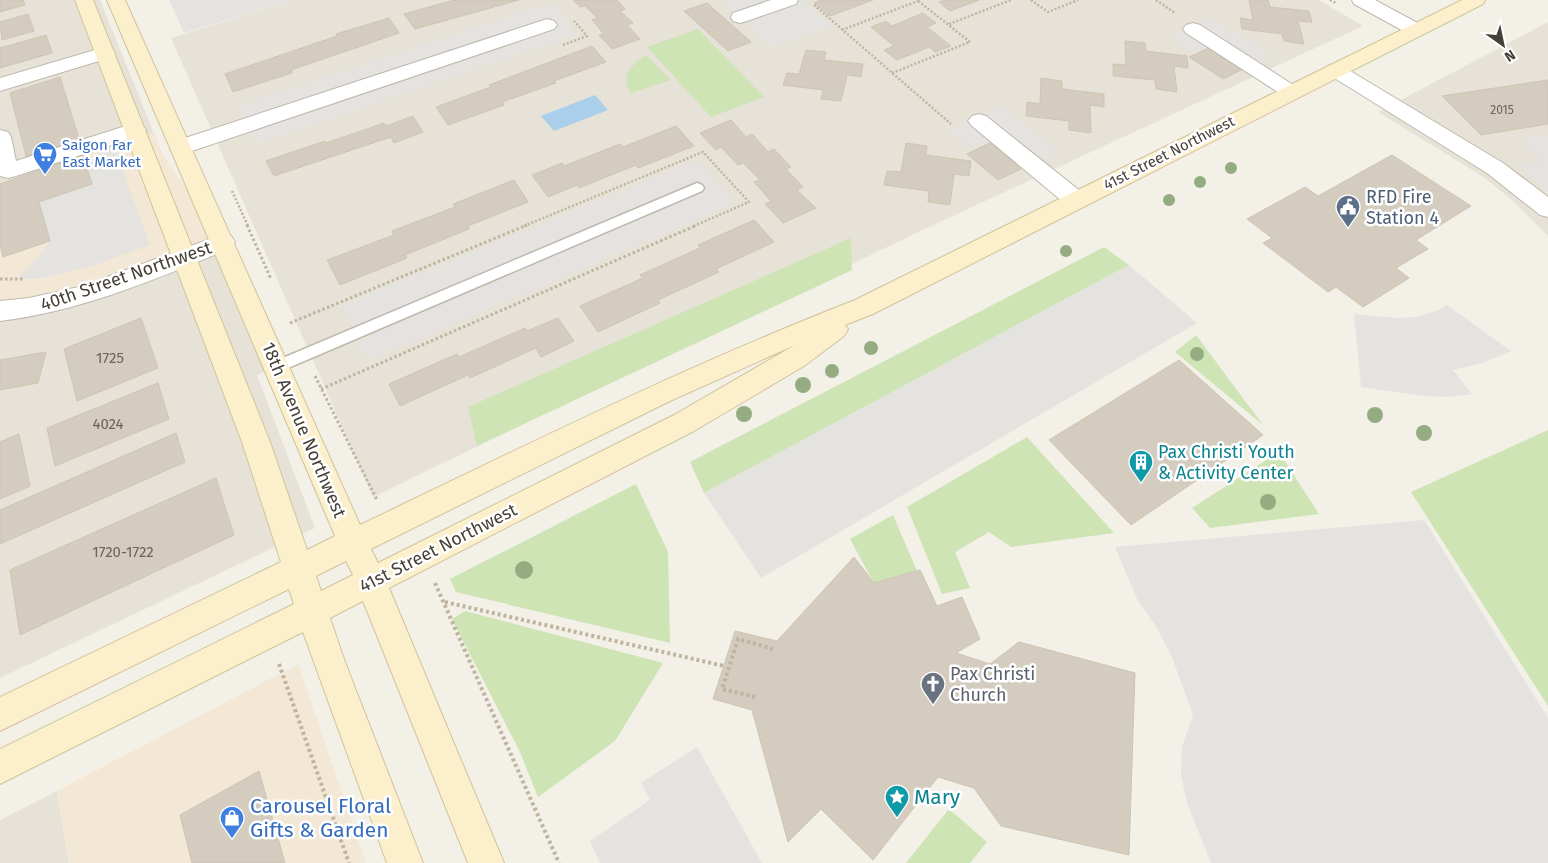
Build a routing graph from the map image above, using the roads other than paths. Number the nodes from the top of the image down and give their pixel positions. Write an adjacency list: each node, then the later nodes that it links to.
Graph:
1 (84, 0): 10 (main road)
2 (116, 0): 17 (main road, 18th Avenue Northwest)
3 (789, 0): 6 (street)
4 (1361, 0): 9 (street)
5 (1476, 0): 9 (main road, 41st Street Northwest)
6 (740, 17)
7 (547, 25): 17 (street)
8 (1192, 29): 13 (street)
9 (1416, 30): 11 (main road, 41st Street Northwest)
10 (105, 53): 12 (street); 15 (main road)
11 (1335, 70): 13 (main road, 41st Street Northwest); 20 (street)
12 (0, 85)
13 (1291, 92): 19 (main road, 41st Street Northwest)
14 (979, 120): 19 (street)
15 (135, 130): 16 (street); 22 (main road)
16 (0, 137)
17 (181, 147): 21 (main road, 18th Avenue Northwest)
18 (697, 188): 25 (lane)
19 (1076, 200): 23 (main road, 41st Street Northwest)
20 (1548, 209)
21 (223, 242): 22 (street, 40th Street Northwest); 25 (main road, 18th Avenue Northwest)
22 (184, 258): 24 (street, 40th Street Northwest); 27 (main road)
23 (864, 307): 26 (main road, 41st Street Northwest); 28 (main road, 41st Street Northwest)
24 (0, 311)
25 (276, 367): 26 (main road, 18th Avenue Northwest)
26 (353, 544): 27 (main road, 41st Street Northwest); 28 (main road, 18th Avenue Northwest)
27 (297, 569): 29 (main road); 30 (main road, 41st Street Northwest)
28 (372, 582): 29 (main road, 41st Street Northwest); 33 (main road, 18th Avenue Northwest)
29 (311, 611): 31 (main road, 41st Street Northwest); 32 (main road)
30 (0, 714)
31 (0, 767)
32 (404, 863)
33 (486, 863)

